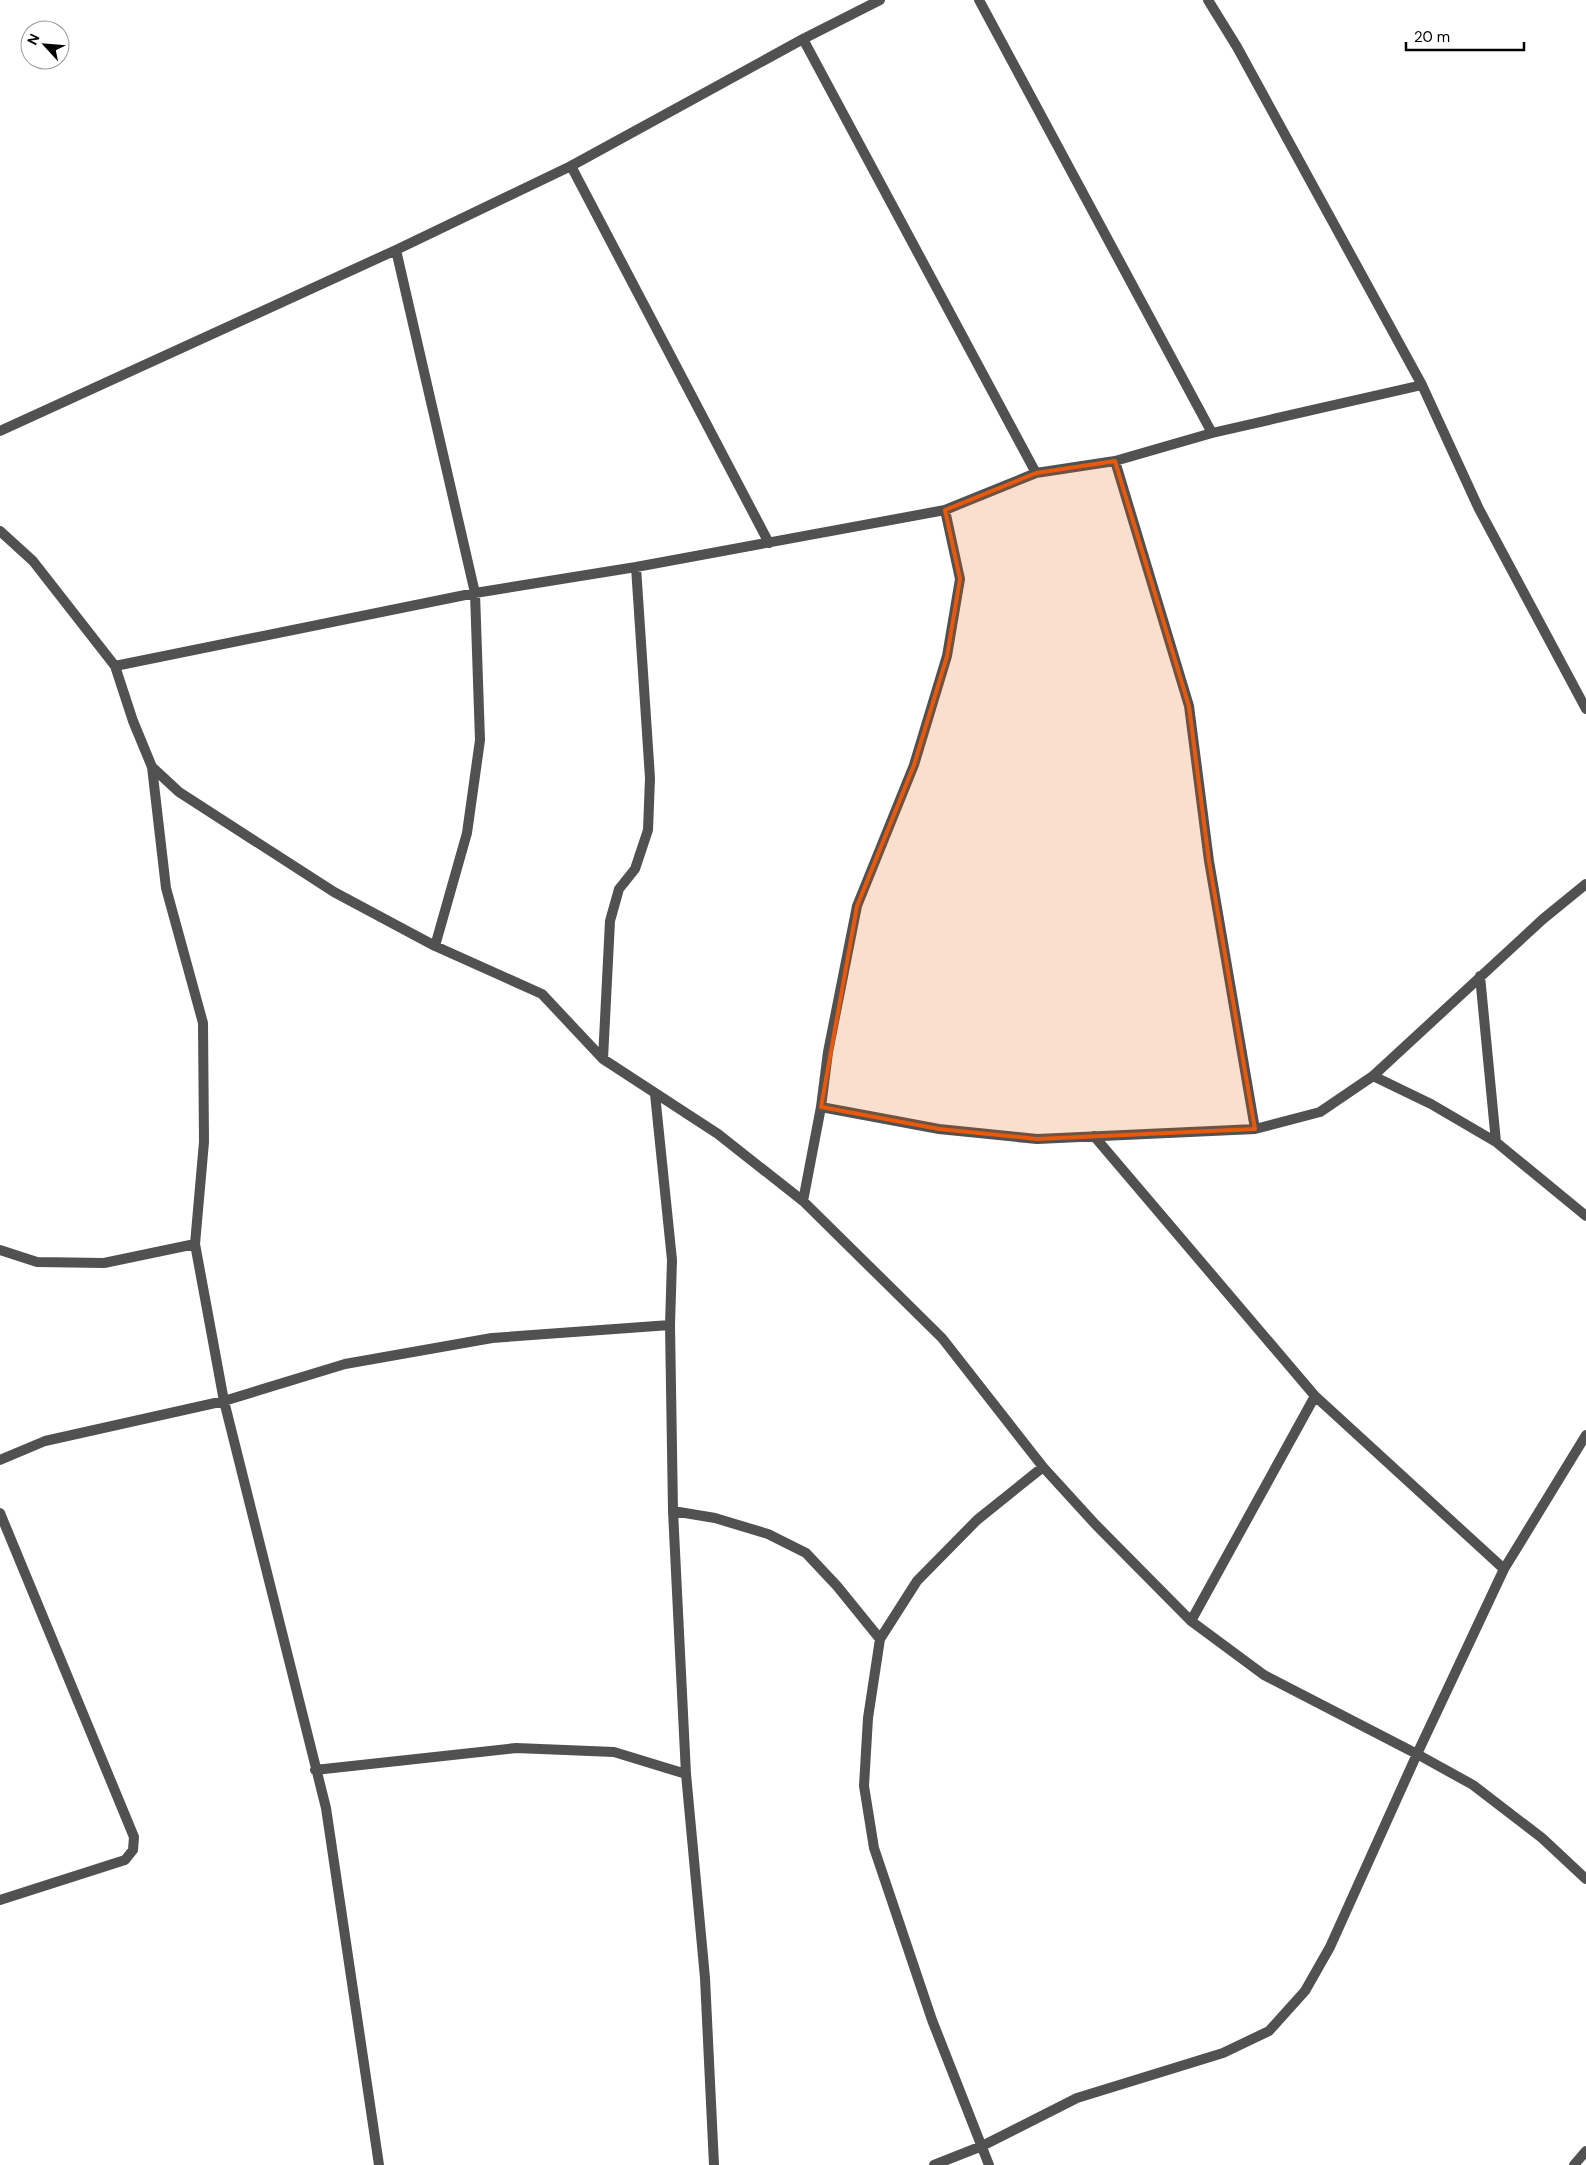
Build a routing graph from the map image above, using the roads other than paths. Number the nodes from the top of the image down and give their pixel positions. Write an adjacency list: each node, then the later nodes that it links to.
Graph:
1 (880, 0): 4 (street)
2 (979, 0): 9 (street)
3 (1208, 0): 7 (street)
4 (803, 39): 5 (street); 11 (street)
5 (571, 166): 6 (street); 14 (street)
6 (396, 250): 8 (street); 16 (street)
7 (1422, 384): 9 (street); 18 (street)
8 (0, 431)
9 (1212, 433): 10 (street)
10 (1115, 461): 11 (street); 27 (street)
11 (1036, 473): 12 (street)
12 (944, 510): 14 (street); 26 (street)
13 (0, 531): 17 (street)
14 (769, 543): 15 (street)
15 (636, 567): 16 (street); 23 (street)
16 (475, 593): 17 (street); 21 (street)
17 (115, 666): 19 (street)
18 (1586, 709)
19 (152, 768): 21 (street); 32 (street)
20 (1586, 884): 22 (street)
21 (435, 946): 23 (street)
22 (1480, 976): 24 (street); 29 (street)
23 (603, 1059): 25 (street)
24 (1373, 1076): 27 (street); 29 (street)
25 (655, 1094): 30 (street); 34 (street)
26 (821, 1108): 28 (street); 30 (street)
27 (1255, 1129): 28 (street)
28 (1094, 1136): 35 (street)
29 (1496, 1142): 31 (street)
30 (804, 1201): 39 (street)
31 (1586, 1216)
32 (195, 1244): 33 (street); 36 (street)
33 (0, 1250)
34 (670, 1325): 36 (street); 40 (street)
35 (1315, 1396): 42 (street); 43 (street)
36 (224, 1401): 38 (street); 46 (street)
37 (1586, 1435): 42 (street)
38 (0, 1460)
39 (1043, 1467): 43 (street); 44 (street)
40 (673, 1511): 44 (street); 47 (street)
41 (0, 1513): 49 (street)
42 (1504, 1569): 45 (street)
43 (1191, 1621): 45 (street)
44 (880, 1639): 50 (street)
45 (1417, 1754): 48 (street); 50 (street)
46 (316, 1770): 47 (street); 52 (street)
47 (686, 1774): 53 (street)
48 (1586, 1879)
49 (0, 1900)
50 (982, 2146): 54 (street); 55 (street)
51 (1586, 2150): 56 (street)
52 (379, 2165)
53 (714, 2165)
54 (934, 2165)
55 (989, 2165)
56 (1574, 2165)

